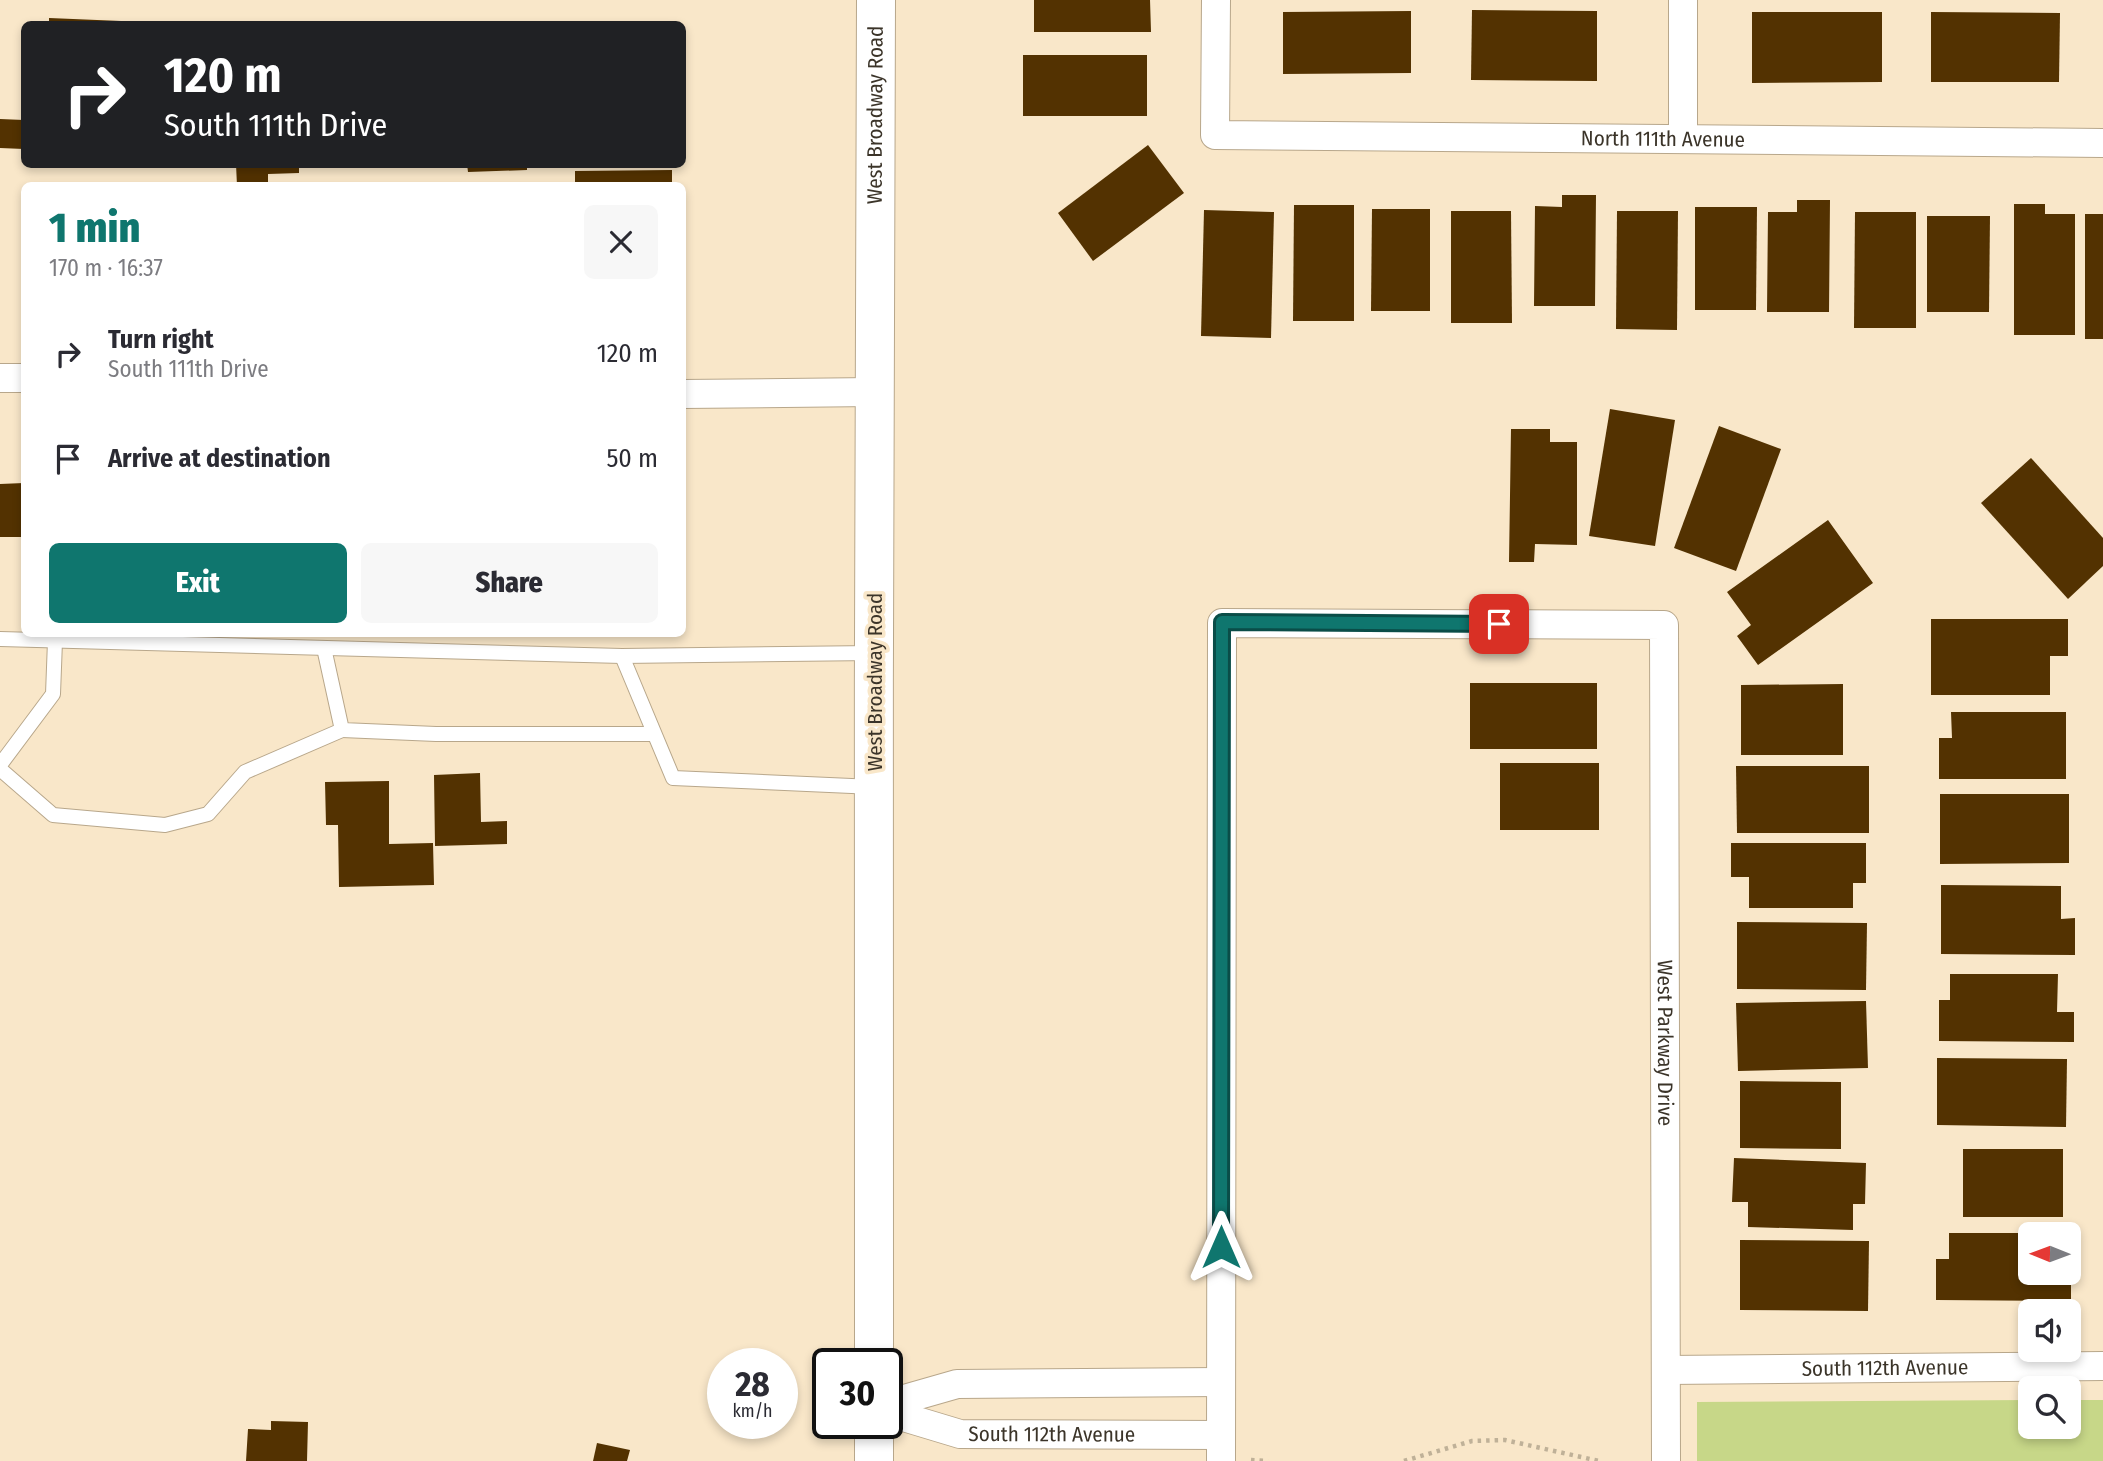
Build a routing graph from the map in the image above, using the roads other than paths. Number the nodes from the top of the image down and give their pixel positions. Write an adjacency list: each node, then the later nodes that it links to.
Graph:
1 (876, 0): 8 (main road, West Broadway Road)
2 (1216, 0): 4 (street, North 111th Avenue)
3 (1682, 0): 4 (street)
4 (1683, 139): 5 (street, North 111th Avenue)
5 (2103, 143)
6 (0, 377): 7 (street)
7 (21, 378)
8 (873, 392): 9 (street); 13 (main road, West Broadway Road)
9 (686, 394)
10 (0, 639): 11 (lane)
11 (55, 640): 12 (lane); 17 (lane)
12 (324, 648): 14 (lane); 15 (lane)
13 (875, 653): 14 (lane); 18 (main road, West Broadway Road)
14 (622, 656): 16 (lane)
15 (342, 730): 16 (lane); 17 (lane)
16 (654, 734): 18 (lane)
17 (0, 767)
18 (875, 787): 19 (main road, West Broadway Road)
19 (874, 1348)
20 (2103, 1366): 21 (street, South 112th Avenue)
21 (1666, 1370): 22 (street, West Parkway Drive); 28 (street, West Parkway Drive)
22 (1220, 1382): 23 (street); 26 (street)
23 (903, 1399)
24 (903, 1417): 26 (street, South 112th Avenue)
25 (874, 1439): 27 (main road)
26 (1221, 1448)
27 (874, 1461)
28 (1666, 1461)

